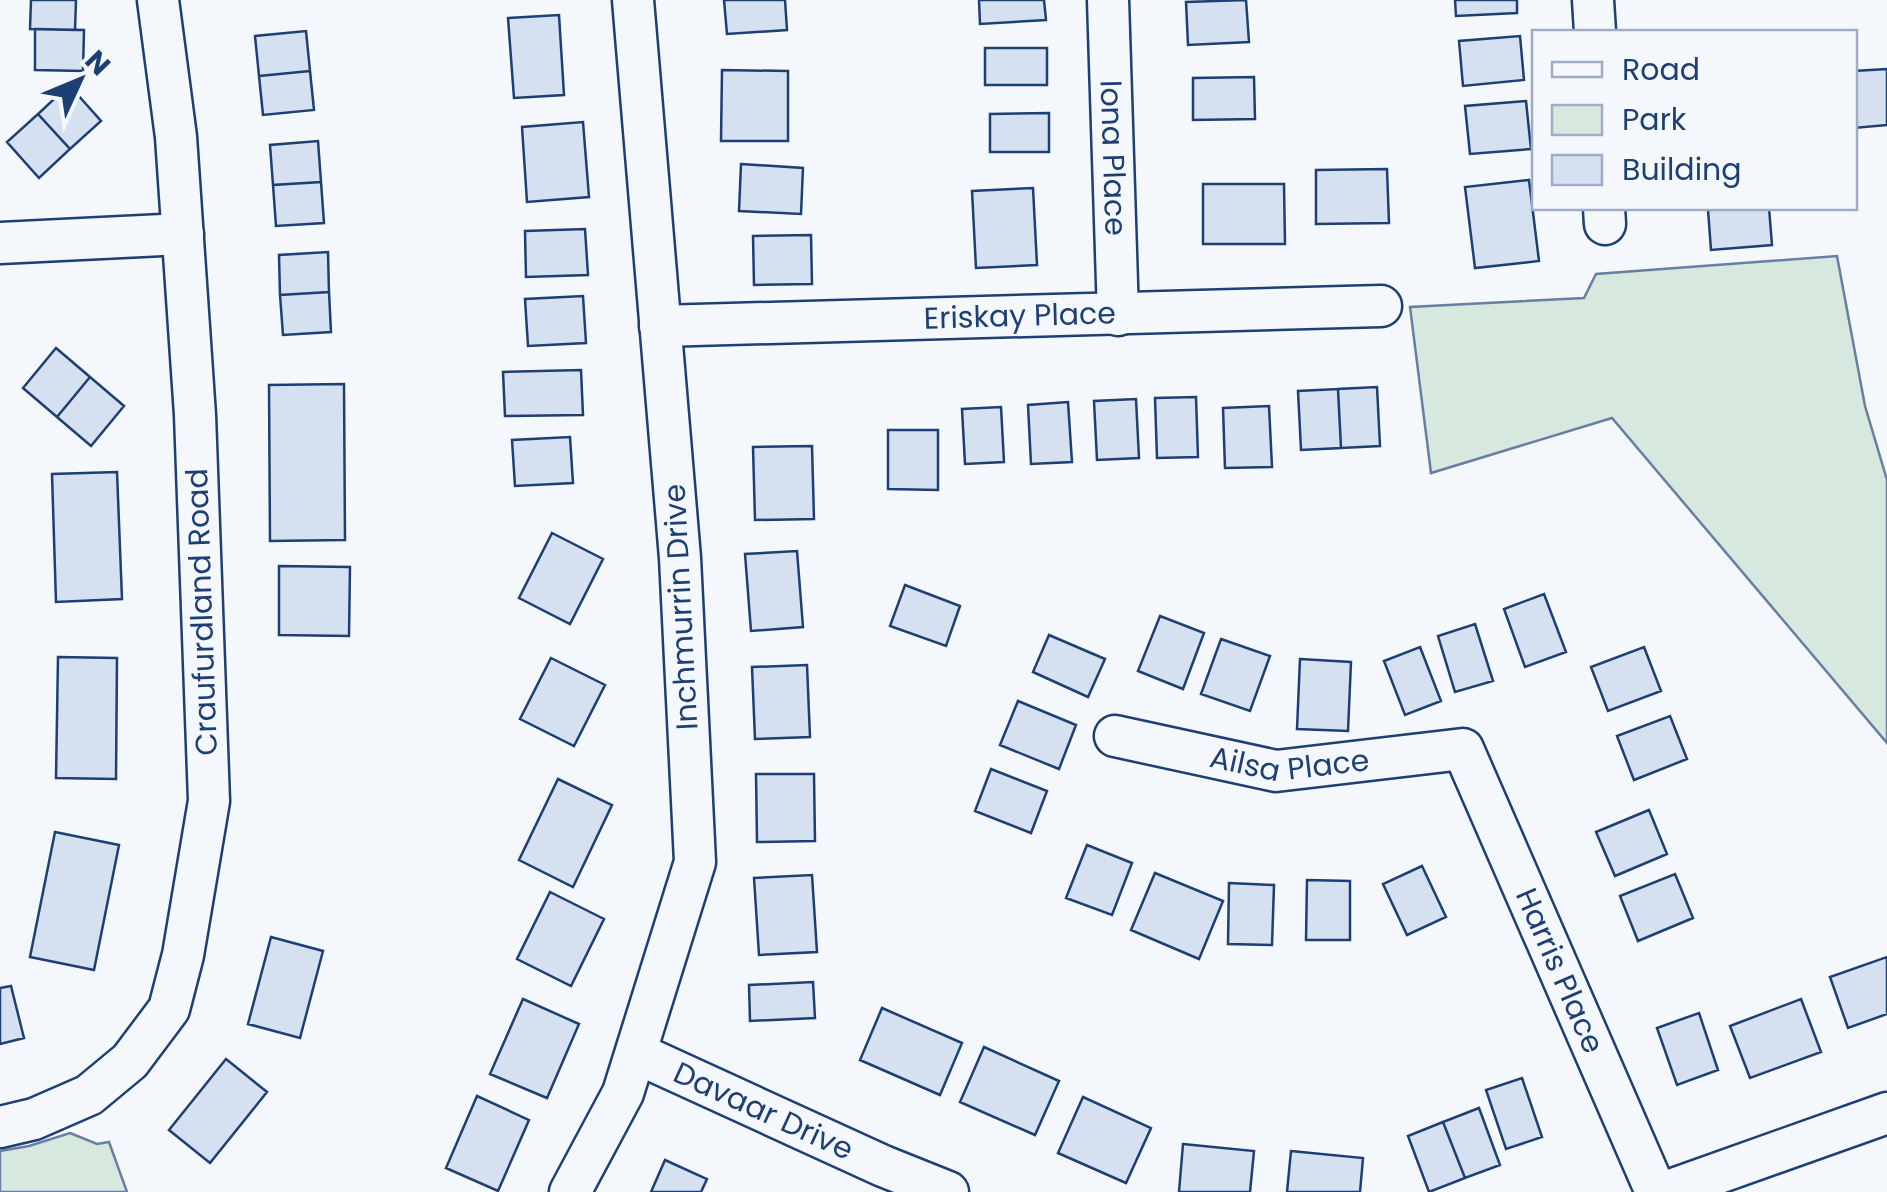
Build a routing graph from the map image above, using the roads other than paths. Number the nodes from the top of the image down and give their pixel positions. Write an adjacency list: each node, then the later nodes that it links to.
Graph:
1 (158, 0): 6 (street, Craufurdland Road)
2 (634, 0): 10 (street, Inchmurrin Drive)
3 (1108, 0): 9 (street, Iona Place)
4 (1594, 0): 5 (street)
5 (1595, 30)
6 (183, 234): 7 (street); 15 (street, Craufurdland Road)
7 (0, 243)
8 (1382, 306): 9 (street, Eriskay Place)
9 (1118, 315): 10 (street, Eriskay Place)
10 (660, 326): 13 (street, Inchmurrin Drive)
11 (1115, 736): 12 (street, Ailsa Place)
12 (1463, 749): 18 (street, Harris Place)
13 (636, 1052): 16 (street, Inchmurrin Drive); 17 (street, Davaar Drive)
14 (1887, 1113): 19 (street)
15 (0, 1127)
16 (570, 1192)
17 (948, 1192)
18 (1656, 1192)
19 (1665, 1192)

